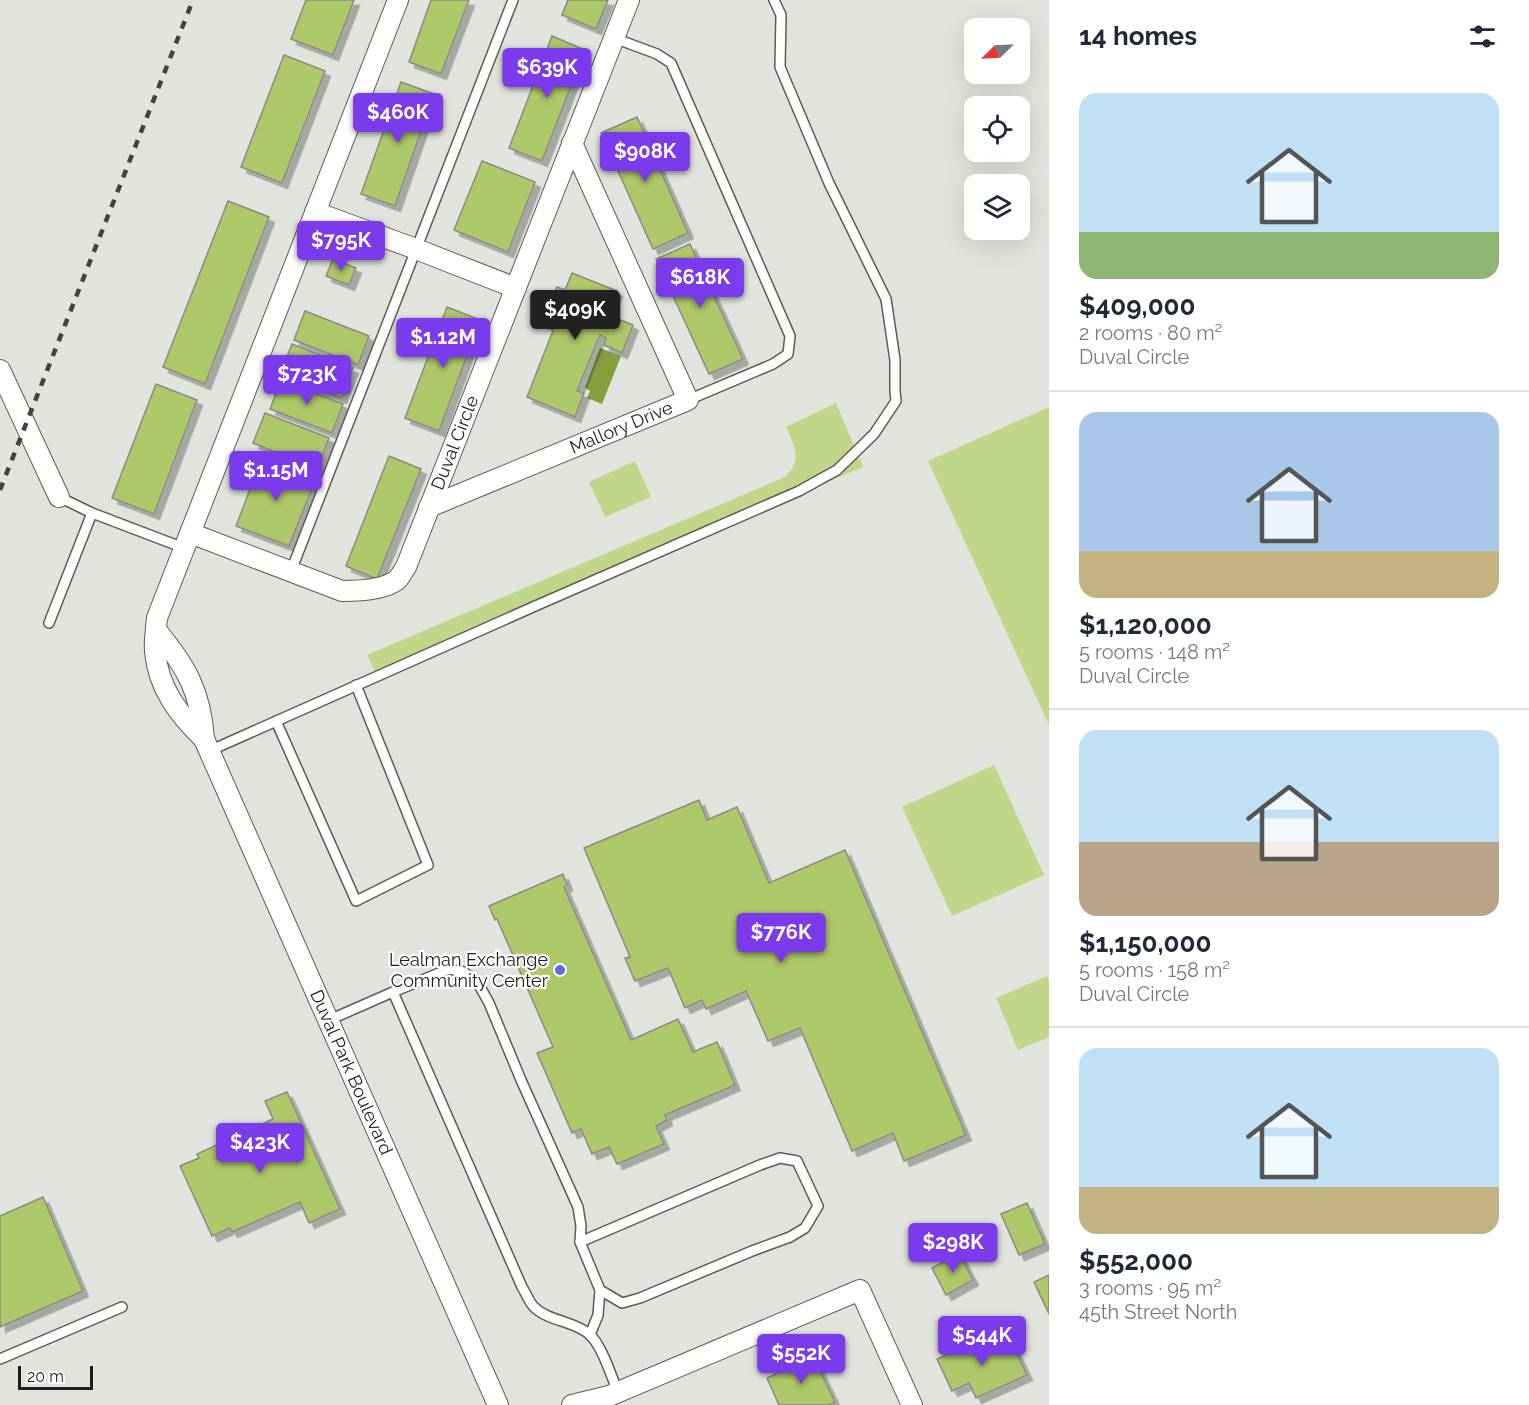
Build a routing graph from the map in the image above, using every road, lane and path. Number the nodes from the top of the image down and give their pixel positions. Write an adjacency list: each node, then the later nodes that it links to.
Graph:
1 (398, 0): 7 (street)
2 (513, 0): 8 (lane)
3 (629, 0): 5 (street, Duval Circle)
4 (774, 0): 19 (lane)
5 (614, 38): 6 (street, Duval Circle); 11 (lane)
6 (572, 143): 9 (street, Duval Circle); 11 (street, Mallory Drive)
7 (315, 212): 8 (street); 15 (street)
8 (416, 249): 9 (street); 16 (lane)
9 (516, 288): 13 (street, Duval Circle)
10 (0, 370): 12 (street)
11 (688, 400): 13 (street, Mallory Drive)
12 (58, 496): 14 (lane)
13 (429, 507): 16 (street, Duval Circle)
14 (92, 513): 15 (lane); 17 (lane)
15 (187, 541): 16 (street, Duval Circle); 18 (street)
16 (291, 571)
17 (49, 623)
18 (156, 624): 21 (street, Duval Park Boulevard); 21 (street, Duval Park Boulevard)
19 (356, 685): 20 (lane); 20 (lane)
20 (276, 721): 21 (lane)
21 (207, 745): 23 (street, Duval Park Boulevard)
22 (393, 992): 23 (lane); 24 (lane); 27 (lane)
23 (329, 1020): 30 (street, Duval Park Boulevard)
24 (579, 1242): 25 (lane); 25 (lane)
25 (600, 1290): 27 (lane)
26 (122, 1306): 28 (lane)
27 (590, 1335): 29 (lane)
28 (0, 1359)
29 (614, 1398): 31 (street); 32 (street)
30 (498, 1405)
31 (572, 1405)
32 (912, 1405)

